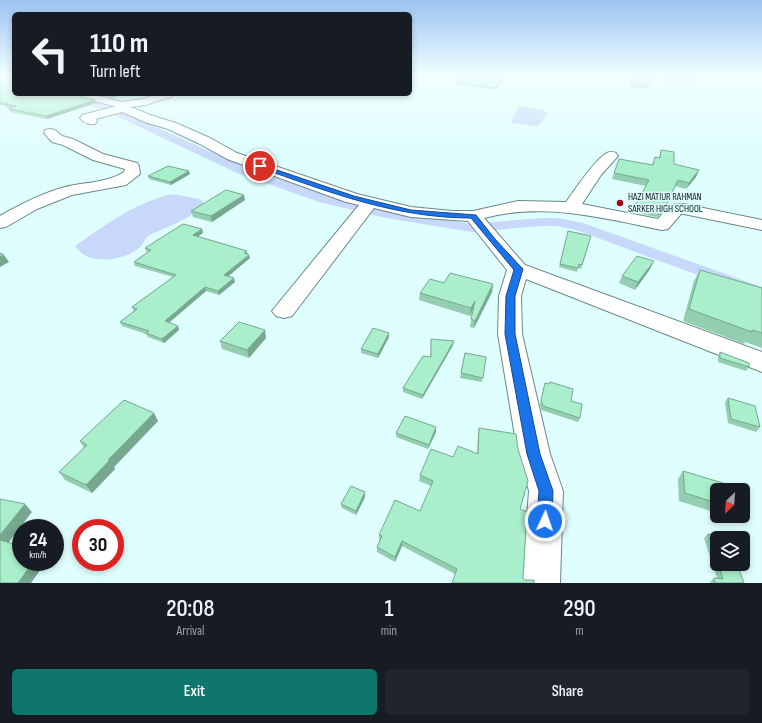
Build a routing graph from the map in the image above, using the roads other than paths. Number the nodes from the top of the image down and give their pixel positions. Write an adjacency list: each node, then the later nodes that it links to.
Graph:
1 (108, 103): 3 (street)
2 (139, 103): 3 (street)
3 (121, 107): 4 (street); 8 (street)
4 (91, 121)
5 (50, 133): 9 (street)
6 (611, 156): 7 (street)
7 (571, 207): 10 (street); 11 (street)
8 (365, 208): 11 (street); 13 (street)
9 (0, 223)
10 (762, 225)
11 (482, 226): 12 (street)
12 (518, 269): 14 (street); 15 (street)
13 (284, 311)
14 (762, 362)
15 (541, 583)

